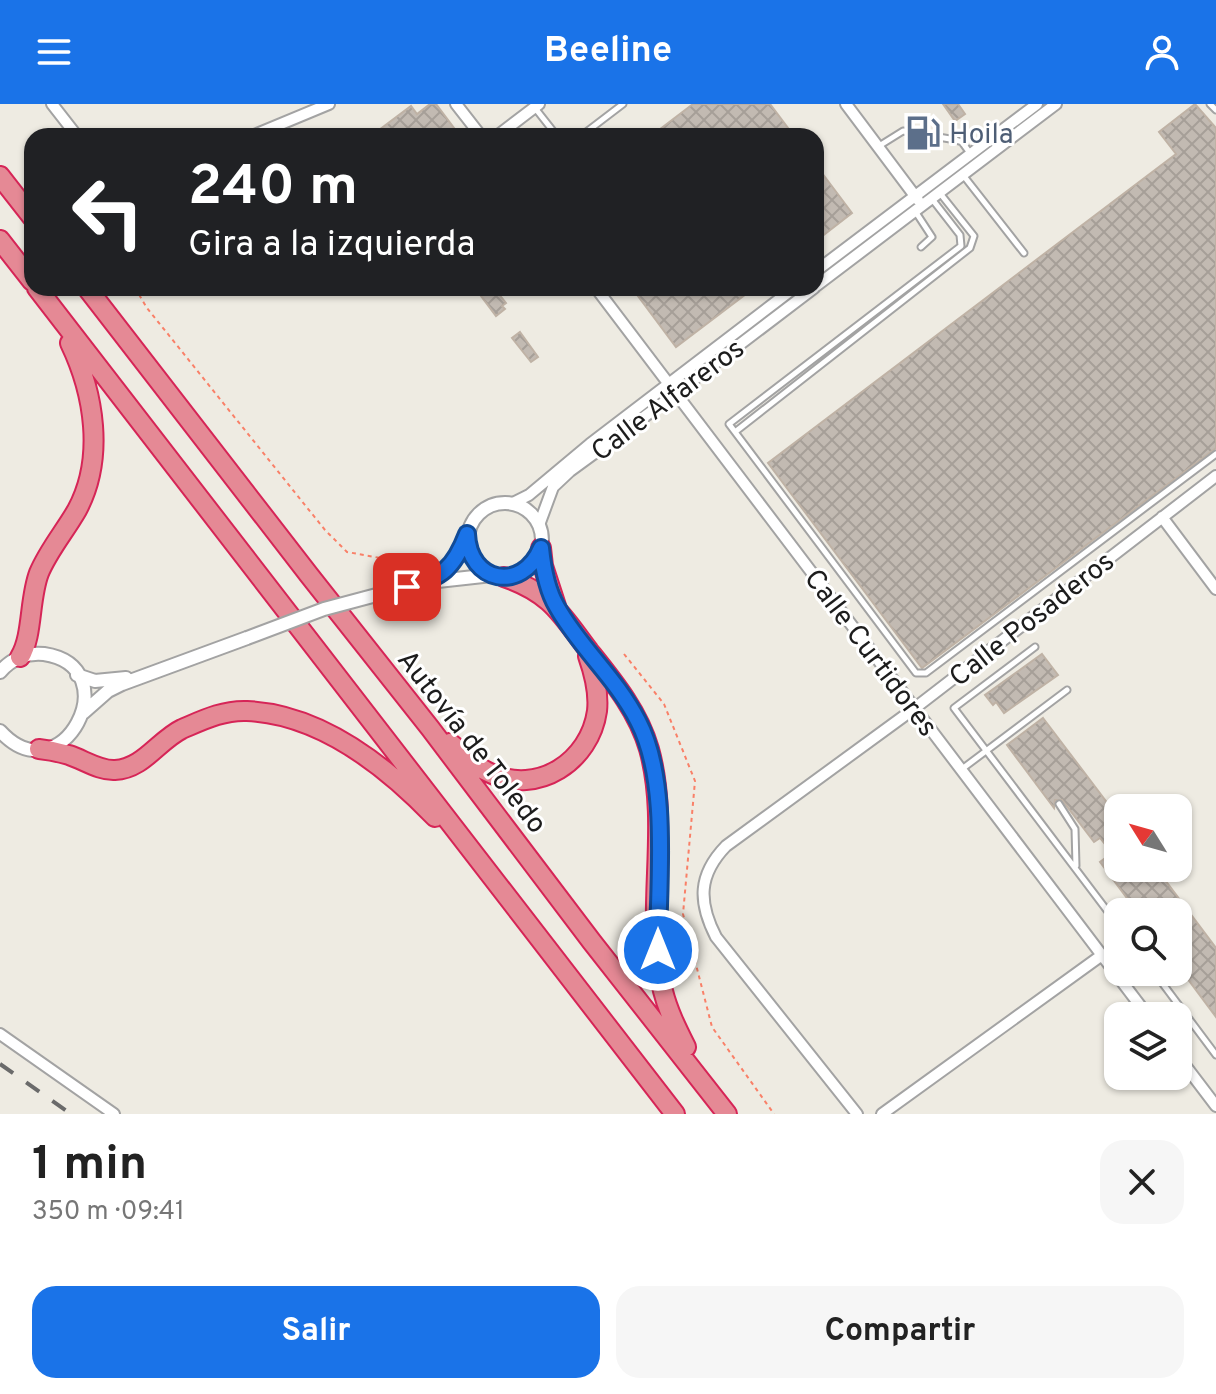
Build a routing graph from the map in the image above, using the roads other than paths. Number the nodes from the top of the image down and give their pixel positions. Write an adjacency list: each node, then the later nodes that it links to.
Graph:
1 (52, 104): 11 (street)
2 (329, 104): 12 (street)
3 (456, 104): 13 (street)
4 (623, 104): 16 (lane)
5 (846, 104): 17 (street)
6 (1037, 104): 18 (street, Calle Alfareros)
7 (1056, 104): 19 (street, Calle Alfareros)
8 (1210, 104): 10 (lane)
9 (537, 106): 14 (street); 15 (lane)
10 (1216, 110)
11 (71, 128)
12 (271, 128)
13 (475, 128)
14 (508, 128)
15 (552, 128)
16 (592, 128)
17 (878, 147): 18 (lane); 21 (street)
18 (970, 154): 21 (street, Calle Alfareros)
19 (963, 174): 21 (street, Calle Alfareros); 25 (lane)
20 (0, 176): 22 (highway)
21 (924, 200): 24 (lane); 26 (street, Calle Alfareros); 28 (street, Calle Alfareros); 37 (lane); 37 (lane)
22 (24, 207)
23 (0, 240): 27 (highway)
24 (921, 247)
25 (1024, 253)
26 (824, 266)
27 (24, 271)
28 (824, 280)
29 (43, 296): 34 (highway)
30 (93, 296): 58 (highway, Autovía de Toledo)
31 (602, 296): 35 (street, Calle Curtidores)
32 (783, 296): 35 (street, Calle Alfareros)
33 (803, 296): 36 (street, Calle Alfareros)
34 (58, 315): 51 (highway); 64 (highway)
35 (669, 383): 36 (street, Calle Curtidores); 40 (street, Calle Alfareros)
36 (676, 393): 42 (street, Calle Alfareros); 56 (street, Calle Curtidores)
37 (735, 432): 38 (lane)
38 (1216, 454)
39 (1216, 476): 41 (street, Calle Posaderos)
40 (513, 503): 42 (street); 43 (street)
41 (1162, 517): 47 (street); 56 (street, Calle Posaderos)
42 (539, 525): 44 (street)
43 (467, 534): 45 (street); 46 (street)
44 (541, 548): 45 (street); 48 (highway)
45 (498, 576): 46 (street); 48 (highway)
46 (429, 582): 54 (street, bridge)
47 (1216, 589)
48 (556, 606): 49 (highway)
49 (585, 646): 58 (highway); 74 (highway)
50 (1035, 647): 61 (lane)
51 (20, 657): 52 (street); 53 (street)
52 (0, 672)
53 (77, 675): 54 (street); 57 (street)
54 (141, 676): 57 (street)
55 (1067, 690): 61 (lane)
56 (915, 708): 62 (street, Calle Curtidores); 80 (street, Calle Posaderos)
57 (83, 713): 60 (street)
58 (430, 728): 74 (highway, Autovía de Toledo)
59 (2, 734): 60 (street)
60 (39, 749): 64 (highway)
61 (986, 750): 62 (lane); 65 (lane)
62 (961, 770): 67 (street, Calle Curtidores)
63 (1059, 804): 65 (lane)
64 (468, 843): 78 (highway)
65 (1076, 870): 66 (lane)
66 (1104, 907)
67 (1102, 955): 69 (street, Calle Curtidores); 81 (street)
68 (1165, 986): 71 (lane)
69 (1137, 1002)
70 (0, 1034): 77 (street)
71 (1205, 1039): 72 (lane); 73 (lane)
72 (1216, 1046)
73 (1216, 1055)
74 (688, 1062): 79 (highway, Autovía de Toledo)
75 (1192, 1074): 76 (street)
76 (1216, 1106)
77 (114, 1114)
78 (675, 1114)
79 (727, 1114)
80 (857, 1114)
81 (882, 1114)

